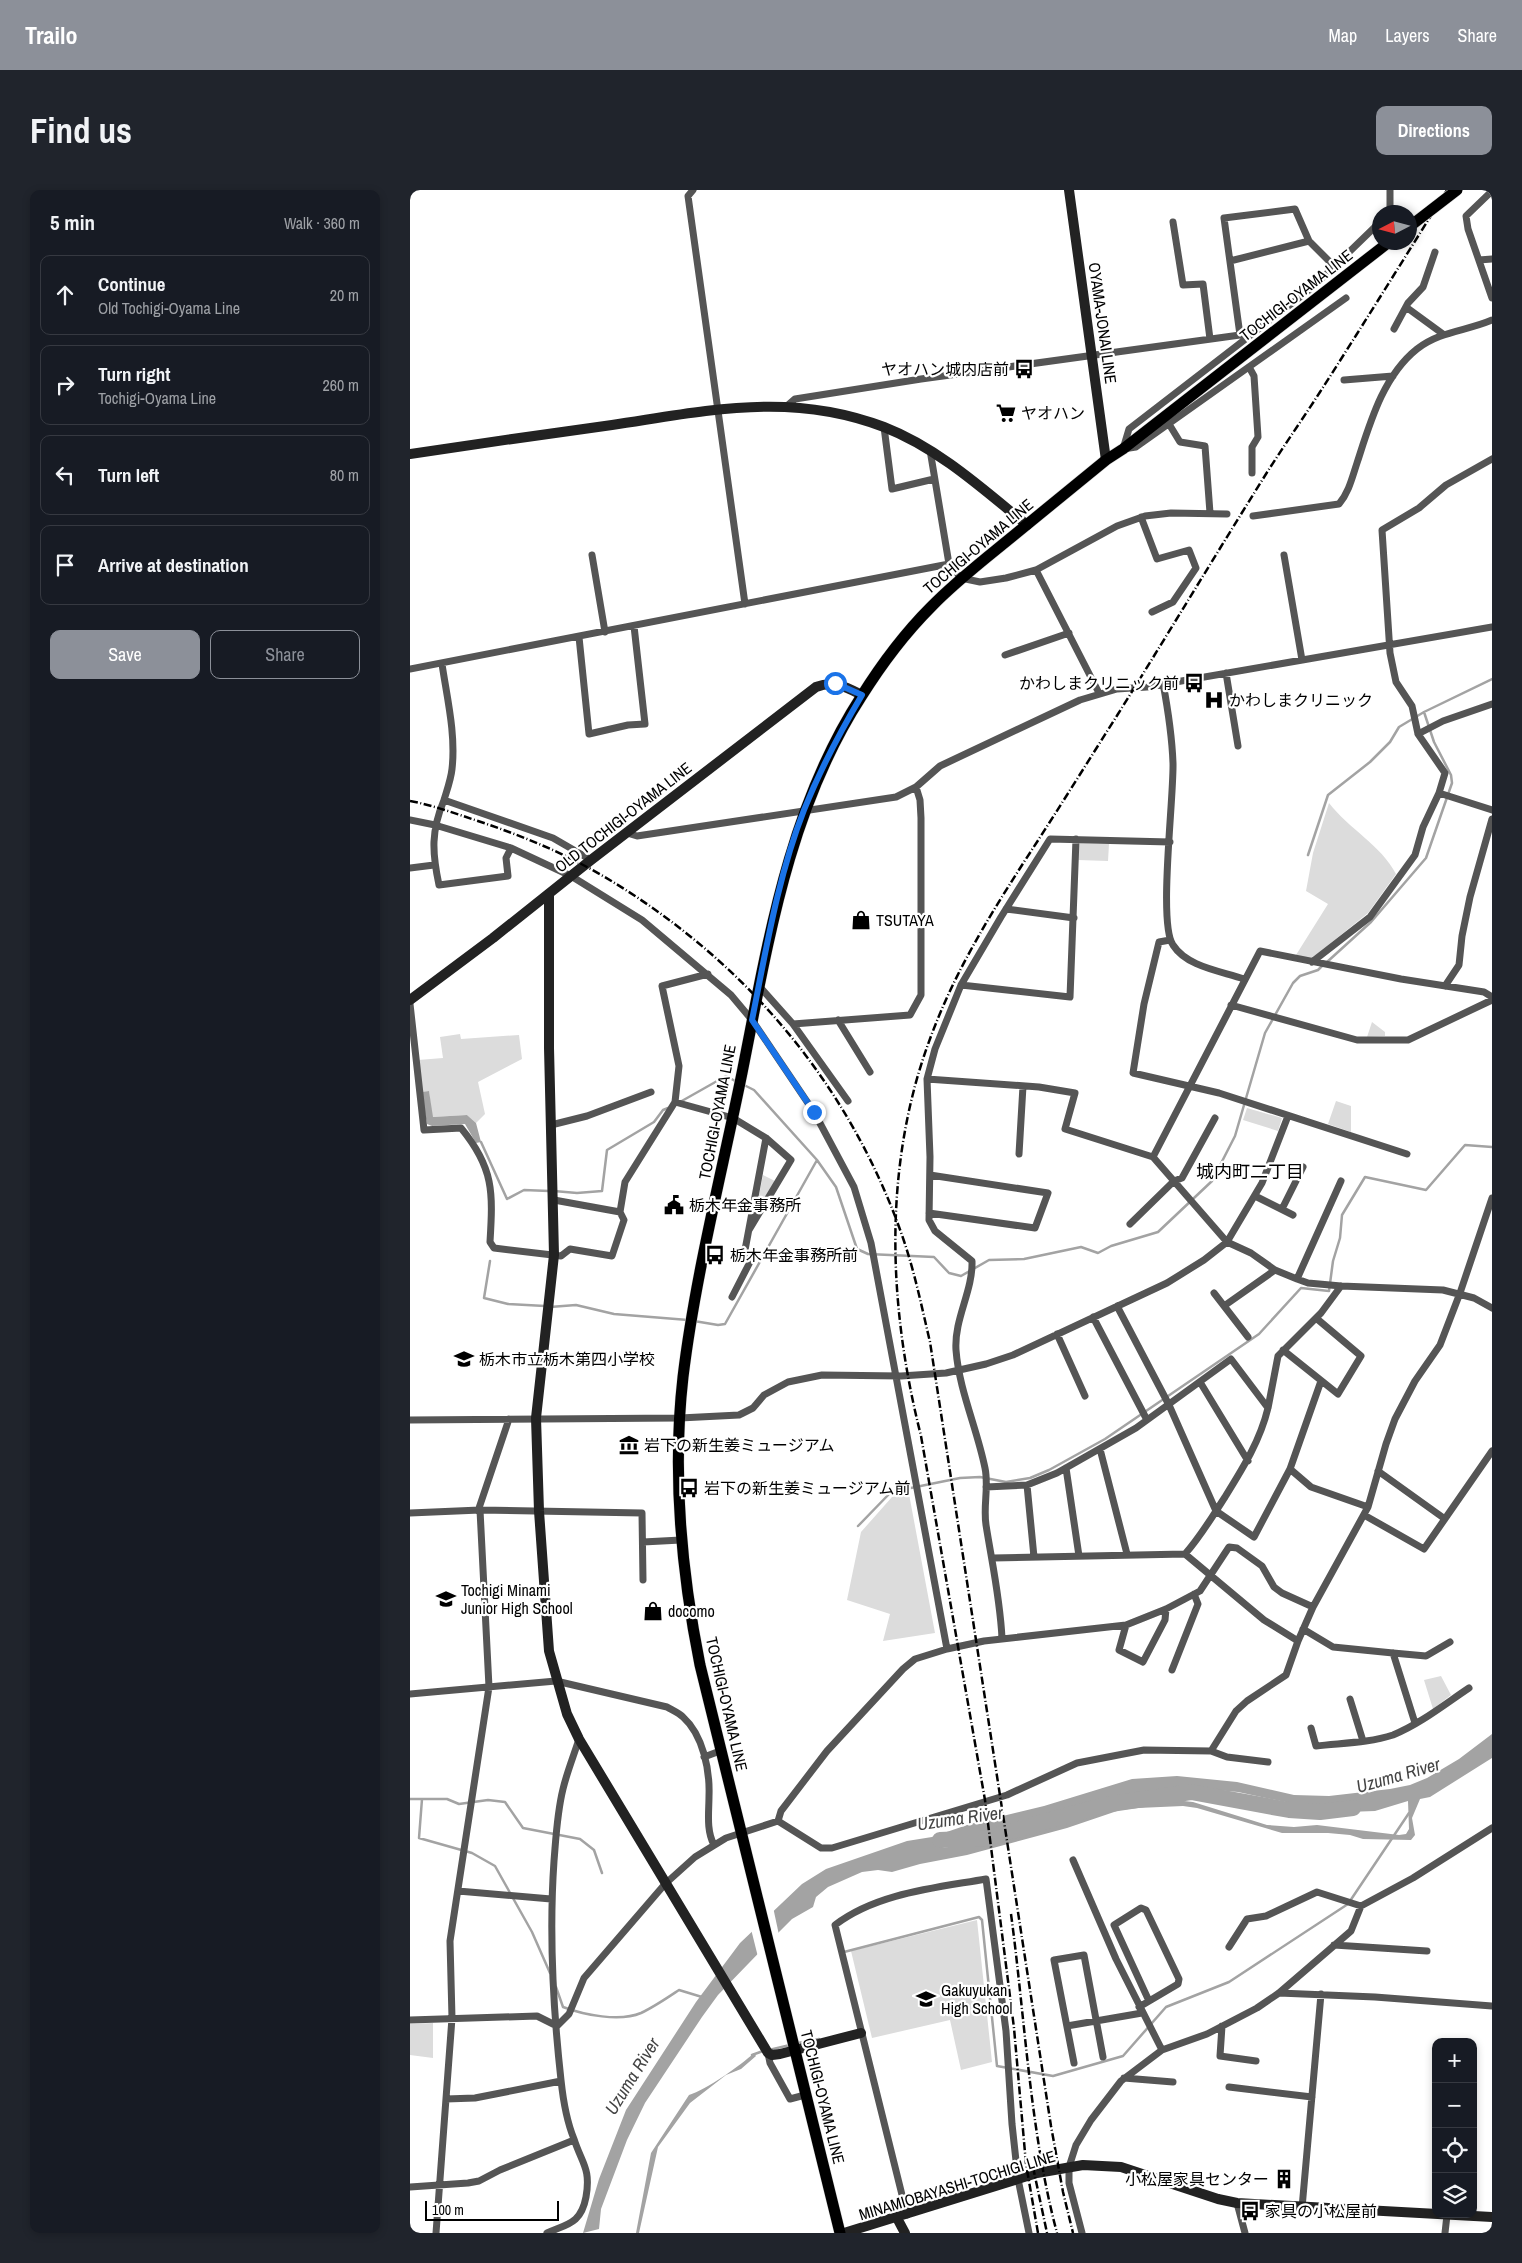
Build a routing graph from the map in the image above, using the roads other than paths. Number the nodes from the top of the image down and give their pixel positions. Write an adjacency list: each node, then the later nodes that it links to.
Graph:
1 (692, 190): 31 (street)
2 (1070, 190): 26 (street, OYAMA-JONAI LINE)
3 (1390, 190): 6 (street)
4 (1457, 190): 7 (main road, bridge)
5 (1492, 191): 14 (street)
6 (1390, 205)
7 (1417, 221)
8 (1173, 222): 25 (street)
9 (1372, 230): 16 (street)
10 (1309, 242): 15 (street); 15 (street); 16 (street)
11 (1379, 250): 34 (main road, TOCHIGI-OYAMA LINE)
12 (1435, 252): 19 (street)
13 (1492, 259): 14 (street)
14 (1480, 260): 18 (street)
15 (1230, 262): 23 (street)
16 (1334, 266): 24 (street)
17 (1346, 298): 27 (street)
18 (1492, 298)
19 (1406, 307): 21 (street); 22 (street)
20 (1492, 320): 22 (street)
21 (1394, 329)
22 (1442, 334): 28 (street)
23 (1240, 335): 24 (street); 25 (street)
24 (1250, 335): 34 (street)
25 (1210, 339): 26 (street)
26 (1092, 356): 30 (street); 38 (street, OYAMA-JONAI LINE)
27 (1249, 367): 32 (street); 39 (street)
28 (1393, 376): 29 (street); 43 (street)
29 (1344, 380)
30 (787, 406): 31 (street); 33 (street)
31 (716, 410): 36 (street); 51 (street)
32 (1169, 424): 34 (street); 41 (street)
33 (884, 427): 35 (street); 40 (street)
34 (1123, 449): 38 (main road, TOCHIGI-OYAMA LINE)
35 (930, 450): 40 (street); 45 (street)
36 (410, 454)
37 (1492, 459): 58 (street)
38 (1106, 460): 45 (main road, TOCHIGI-OYAMA LINE)
39 (1252, 473)
40 (934, 479): 48 (street)
41 (1210, 513): 42 (street); 44 (street)
42 (1227, 514)
43 (1253, 516)
44 (1141, 517): 49 (street); 52 (street)
45 (1027, 525): 50 (main road, TOCHIGI-OYAMA LINE)
46 (592, 555): 55 (street)
47 (1284, 555): 60 (street)
48 (949, 564): 50 (street); 51 (street)
49 (1036, 570): 50 (street); 56 (street)
50 (961, 578): 66 (main road, TOCHIGI-OYAMA LINE)
51 (746, 604): 53 (street)
52 (1152, 612)
53 (634, 626): 55 (street); 57 (street)
54 (1492, 627): 58 (street)
55 (605, 632): 57 (street)
56 (1069, 633): 59 (street); 65 (street)
57 (579, 637): 61 (street)
58 (1390, 644): 60 (street); 68 (street)
59 (1005, 655)
60 (1302, 660): 63 (street)
61 (442, 664): 62 (street); 72 (street)
62 (410, 669)
63 (1226, 673): 64 (street); 69 (street)
64 (1163, 683): 65 (street); 80 (street)
65 (1099, 693): 70 (street)
66 (862, 695): 74 (main road, TOCHIGI-OYAMA LINE); 78 (street, OLD TOCHIGI-OYAMA LINE)
67 (1492, 704): 68 (street)
68 (1418, 734): 71 (street)
69 (1238, 746)
70 (916, 787): 74 (street); 101 (street)
71 (1440, 793): 73 (street); 90 (street)
72 (444, 800): 77 (street); 82 (street)
73 (1492, 810)
74 (804, 811): 78 (street); 94 (main road, TOCHIGI-OYAMA LINE)
75 (410, 820): 77 (street)
76 (1492, 820): 95 (street)
77 (435, 825): 81 (street); 83 (street)
78 (627, 833): 82 (street, OLD TOCHIGI-OYAMA LINE)
79 (1076, 839): 80 (street); 87 (street); 88 (street)
80 (1170, 842): 89 (street)
81 (511, 848): 83 (street); 85 (street)
82 (590, 860): 85 (street, OLD TOCHIGI-OYAMA LINE)
83 (434, 865): 84 (street)
84 (410, 868)
85 (571, 876): 86 (street, OLD TOCHIGI-OYAMA LINE); 91 (street)
86 (549, 894): 97 (street, OLD TOCHIGI-OYAMA LINE); 113 (street)
87 (1006, 908): 88 (street); 93 (street)
88 (1074, 918): 93 (street)
89 (1170, 940): 92 (street); 105 (street)
90 (1312, 962): 92 (street); 95 (street)
91 (708, 974): 100 (street); 109 (street)
92 (1244, 979): 99 (street)
93 (961, 985): 104 (street)
94 (759, 986): 100 (main road, TOCHIGI-OYAMA LINE); 102 (street)
95 (1445, 986): 96 (street)
96 (1492, 999): 99 (street)
97 (410, 1000)
98 (410, 1004): 132 (street)
99 (1231, 1005): 105 (street)
100 (752, 1020): 111 (main road, TOCHIGI-OYAMA LINE); 148 (street)
101 (838, 1020): 102 (street); 103 (street)
102 (793, 1024): 108 (street)
103 (870, 1072)
104 (927, 1079): 106 (street); 119 (street)
105 (1191, 1085): 110 (street); 117 (street)
106 (1023, 1086): 115 (street); 117 (street)
107 (651, 1092): 113 (street)
108 (848, 1101)
109 (675, 1102): 111 (street); 126 (street)
110 (1288, 1116): 116 (street); 122 (street)
111 (733, 1118): 114 (street); 155 (main road, TOCHIGI-OYAMA LINE)
112 (1215, 1118): 120 (street)
113 (552, 1125): 124 (street)
114 (766, 1138): 130 (street); 130 (street)
115 (1019, 1154)
116 (1408, 1154)
117 (1153, 1157): 120 (street)
118 (1303, 1167): 125 (street)
119 (930, 1175): 127 (street); 127 (street)
120 (1174, 1181): 129 (street); 131 (street)
121 (1341, 1181): 134 (street)
122 (1255, 1196): 125 (street); 131 (street)
123 (1492, 1198): 137 (street)
124 (554, 1200): 126 (street); 132 (street)
125 (1282, 1210): 128 (street)
126 (620, 1212): 132 (street)
127 (929, 1213): 147 (street)
128 (1293, 1215)
129 (1130, 1224)
130 (750, 1230): 138 (street)
131 (1227, 1242): 133 (street); 139 (street)
132 (554, 1255): 154 (street)
133 (1275, 1270): 134 (street); 140 (street)
134 (1297, 1279): 135 (street)
135 (1341, 1286): 137 (street); 143 (street)
136 (1214, 1293): 140 (street)
137 (1460, 1293): 141 (street); 164 (street)
138 (732, 1297)
139 (1117, 1306): 142 (street); 152 (street)
140 (1224, 1306): 145 (street)
141 (1492, 1308)
142 (1093, 1317): 144 (street); 158 (street)
143 (1316, 1318): 146 (street); 149 (street)
144 (1057, 1334): 147 (street); 151 (street)
145 (1248, 1337)
146 (1283, 1350): 149 (street); 153 (street)
147 (958, 1372): 148 (street); 166 (street)
148 (896, 1376): 155 (street); 191 (street)
149 (1321, 1381): 163 (street)
150 (1200, 1382): 152 (street); 153 (street); 161 (street)
151 (1085, 1396)
152 (1169, 1405): 158 (street); 170 (street)
153 (1268, 1408): 161 (street)
154 (536, 1418): 155 (street); 156 (street); 169 (street)
155 (680, 1418): 174 (main road, TOCHIGI-OYAMA LINE)
156 (509, 1419): 157 (street); 168 (street)
157 (410, 1420)
158 (1147, 1420): 159 (street)
159 (1100, 1449): 162 (street); 176 (street)
160 (1492, 1451): 173 (street)
161 (1248, 1461): 170 (street)
162 (1066, 1468): 165 (street); 178 (street)
163 (1290, 1469): 167 (street); 170 (street)
164 (1378, 1471): 167 (street); 173 (street)
165 (1027, 1485): 166 (street); 179 (street)
166 (986, 1487): 180 (street)
167 (1368, 1508): 172 (street)
168 (479, 1510): 169 (street); 171 (street); 195 (street)
169 (539, 1511): 175 (street); 194 (street)
170 (1216, 1511): 177 (street)
171 (410, 1513)
172 (1364, 1515): 173 (street); 184 (street)
173 (1445, 1520)
174 (681, 1540): 175 (street); 203 (main road, TOCHIGI-OYAMA LINE)
175 (643, 1542): 182 (street)
176 (1127, 1554): 177 (street); 178 (street)
177 (1185, 1554): 181 (street)
178 (1078, 1556): 179 (street)
179 (1034, 1557): 180 (street)
180 (993, 1558): 188 (street)
181 (1210, 1576): 183 (street); 184 (street); 189 (street)
182 (644, 1580)
183 (1194, 1594): 185 (street); 193 (street)
184 (1314, 1607): 187 (street)
185 (1166, 1609): 186 (street); 186 (street)
186 (1126, 1626): 188 (street)
187 (1303, 1629): 189 (street); 192 (street)
188 (1002, 1638): 191 (street)
189 (1298, 1641): 204 (street)
190 (1450, 1642): 192 (street)
191 (947, 1649): 207 (street)
192 (1393, 1653): 199 (street)
193 (1172, 1670)
194 (556, 1681): 195 (street); 201 (street); 205 (street)
195 (489, 1687): 197 (street); 213 (street)
196 (1469, 1688): 199 (street)
197 (410, 1694)
198 (1350, 1699): 202 (street)
199 (1415, 1723): 202 (street)
200 (1311, 1728): 202 (street)
201 (579, 1739): 212 (street); 214 (street)
202 (1363, 1741)
203 (720, 1751): 205 (street); 209 (main road, TOCHIGI-OYAMA LINE)
204 (1210, 1751): 206 (street); 207 (street)
205 (704, 1757): 210 (street)
206 (1268, 1762)
207 (778, 1821): 209 (street)
208 (1492, 1828): 215 (street)
209 (740, 1832): 210 (street); 231 (main road, TOCHIGI-OYAMA LINE)
210 (714, 1845): 212 (street)
211 (1073, 1860): 223 (street)
212 (665, 1884): 227 (street); 233 (street)
213 (458, 1891): 214 (street); 224 (street)
214 (551, 1899): 227 (street)
215 (1361, 1906): 216 (street); 217 (street)
216 (1334, 1946): 218 (street); 219 (street)
217 (1229, 1947)
218 (1427, 1951)
219 (1279, 1993): 220 (street); 229 (street)
220 (1321, 1994): 222 (street); 242 (street)
221 (1149, 2001): 221 (street); 223 (street)
222 (1492, 2006)
223 (1141, 2010): 226 (street); 232 (street)
224 (452, 2018): 225 (street); 227 (street); 243 (street)
225 (410, 2020)
226 (1096, 2021): 228 (street); 228 (street); 234 (street)
227 (557, 2026): 238 (street)
228 (1067, 2026): 236 (street)
229 (1222, 2026): 232 (street); 235 (street)
230 (861, 2034): 231 (street); 246 (street); 253 (street)
231 (795, 2050): 233 (street); 241 (main road, TOCHIGI-OYAMA LINE)
232 (1162, 2050): 237 (street)
233 (768, 2053): 241 (street)
234 (1103, 2057)
235 (1256, 2061)
236 (1074, 2063)
237 (1124, 2078): 239 (street); 245 (street)
238 (561, 2082): 243 (street); 244 (street)
239 (1173, 2082)
240 (1229, 2087): 242 (street)
241 (805, 2095): 259 (main road, TOCHIGI-OYAMA LINE)
242 (1312, 2097): 250 (street)
243 (446, 2099): 247 (street)
244 (574, 2140): 247 (street); 258 (street)
245 (1069, 2167): 246 (street, MINAMIOBAYASHI-TOCHIGI LINE); 249 (street, MINAMIOBAYASHI-TOCHIGI LINE); 263 (street)
246 (1018, 2178): 253 (street, MINAMIOBAYASHI-TOCHIGI LINE); 262 (street)
247 (440, 2185): 248 (street); 257 (street)
248 (410, 2187)
249 (1237, 2203): 250 (street, MINAMIOBAYASHI-TOCHIGI LINE); 264 (street)
250 (1302, 2208): 252 (street, MINAMIOBAYASHI-TOCHIGI LINE)
251 (1492, 2213): 255 (street)
252 (1432, 2214)
253 (902, 2216): 260 (street, MINAMIOBAYASHI-TOCHIGI LINE); 261 (street)
254 (1477, 2216): 255 (street, MINAMIOBAYASHI-TOCHIGI LINE)
255 (1492, 2217)
256 (1447, 2218): 265 (street)
257 (436, 2233)
258 (547, 2233)
259 (840, 2233)
260 (844, 2233)
261 (905, 2233)
262 (1029, 2233)
263 (1082, 2233)
264 (1245, 2233)
265 (1445, 2233)

